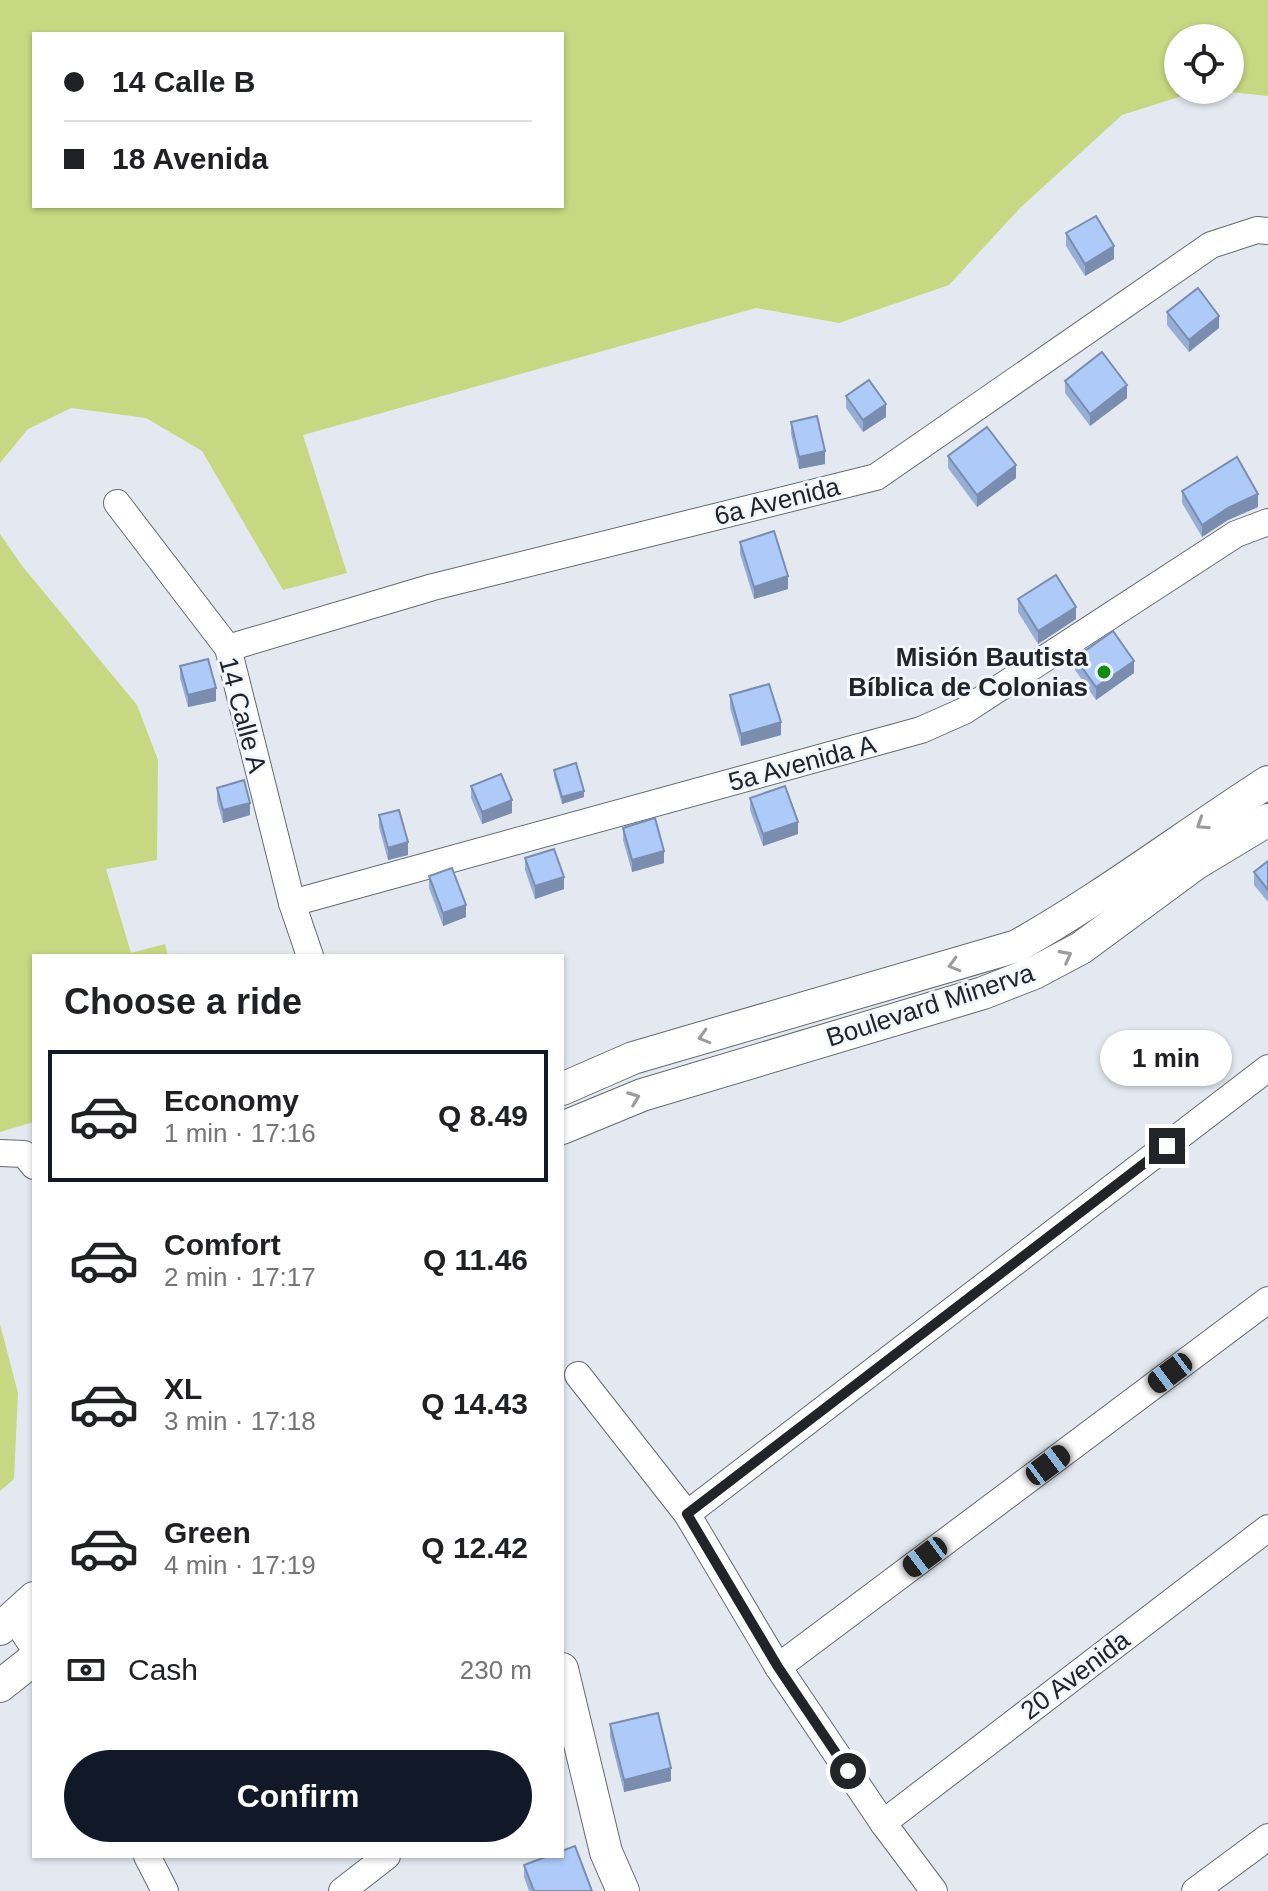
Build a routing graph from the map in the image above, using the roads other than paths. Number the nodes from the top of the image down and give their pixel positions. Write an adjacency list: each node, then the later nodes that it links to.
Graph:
1 (1268, 231): 4 (street, 6a Avenida)
2 (117, 503): 4 (street, 14 Calle A)
3 (1268, 522): 7 (street, 5a Avenida A)
4 (228, 648): 7 (street, 14 Calle A)
5 (1268, 782): 10 (street, Boulevard Minerva, one-way to 10)
6 (1268, 820): 11 (street, Boulevard Minerva, one-way to 6)
7 (292, 903): 8 (street, 14 Calle A)
8 (309, 954)
9 (1268, 1068): 16 (street)
10 (564, 1088)
11 (564, 1127)
12 (0, 1153): 13 (street)
13 (32, 1164)
14 (1268, 1300): 21 (street)
15 (578, 1375): 16 (street)
16 (687, 1514): 21 (street)
17 (1268, 1528): 24 (street, 20 Avenida)
18 (16, 1615): 19 (street)
19 (32, 1644)
20 (32, 1661): 23 (street)
21 (778, 1667): 24 (street)
22 (564, 1677): 30 (street)
23 (0, 1686)
24 (883, 1823): 31 (street)
25 (1268, 1837): 32 (street)
26 (148, 1858): 28 (street)
27 (376, 1860): 29 (street)
28 (165, 1891)
29 (342, 1891)
30 (623, 1891)
31 (934, 1891)
32 (1195, 1891)

